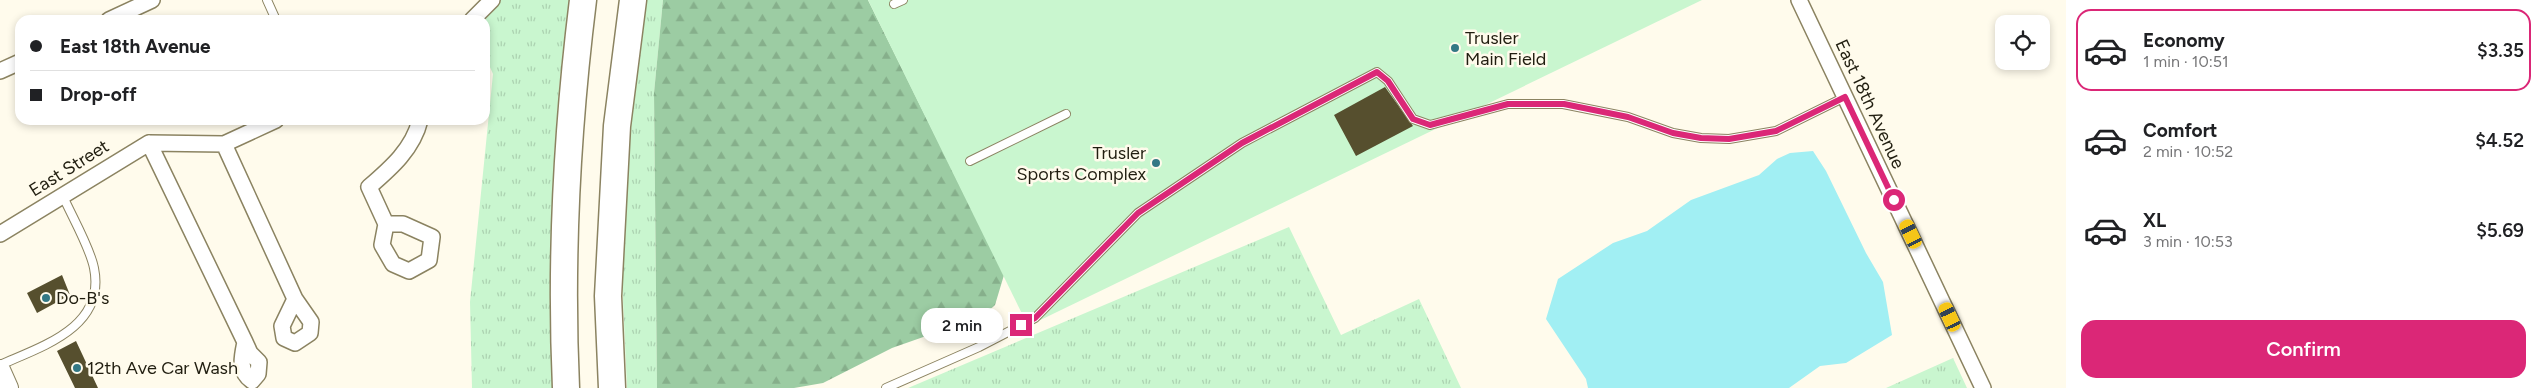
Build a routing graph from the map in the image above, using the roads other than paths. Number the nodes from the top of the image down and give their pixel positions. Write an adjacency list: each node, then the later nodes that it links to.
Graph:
1 (152, 0): 9 (street)
2 (267, 0): 10 (lane)
3 (492, 0): 11 (street)
4 (583, 0): 29 (highway)
5 (633, 0): 30 (highway)
6 (902, 0): 8 (lane)
7 (1799, 0): 14 (street, East 18th Avenue)
8 (894, 4)
9 (120, 15)
10 (274, 15)
11 (477, 15)
12 (15, 64): 13 (street)
13 (0, 71)
14 (1845, 97): 31 (lane); 32 (street, East 18th Avenue)
15 (1066, 114): 20 (lane)
16 (265, 125): 19 (street)
17 (419, 125): 22 (street)
18 (149, 143): 19 (street); 21 (street, East Street); 25 (street)
19 (224, 144): 24 (street)
20 (970, 161)
21 (62, 194): 23 (street, East Street); 26 (lane)
22 (386, 224)
23 (0, 234)
24 (295, 298)
25 (244, 342)
26 (0, 365)
27 (0, 370): 28 (main road)
28 (8, 388)
29 (566, 388)
30 (612, 388)
31 (886, 388)
32 (1983, 388)

